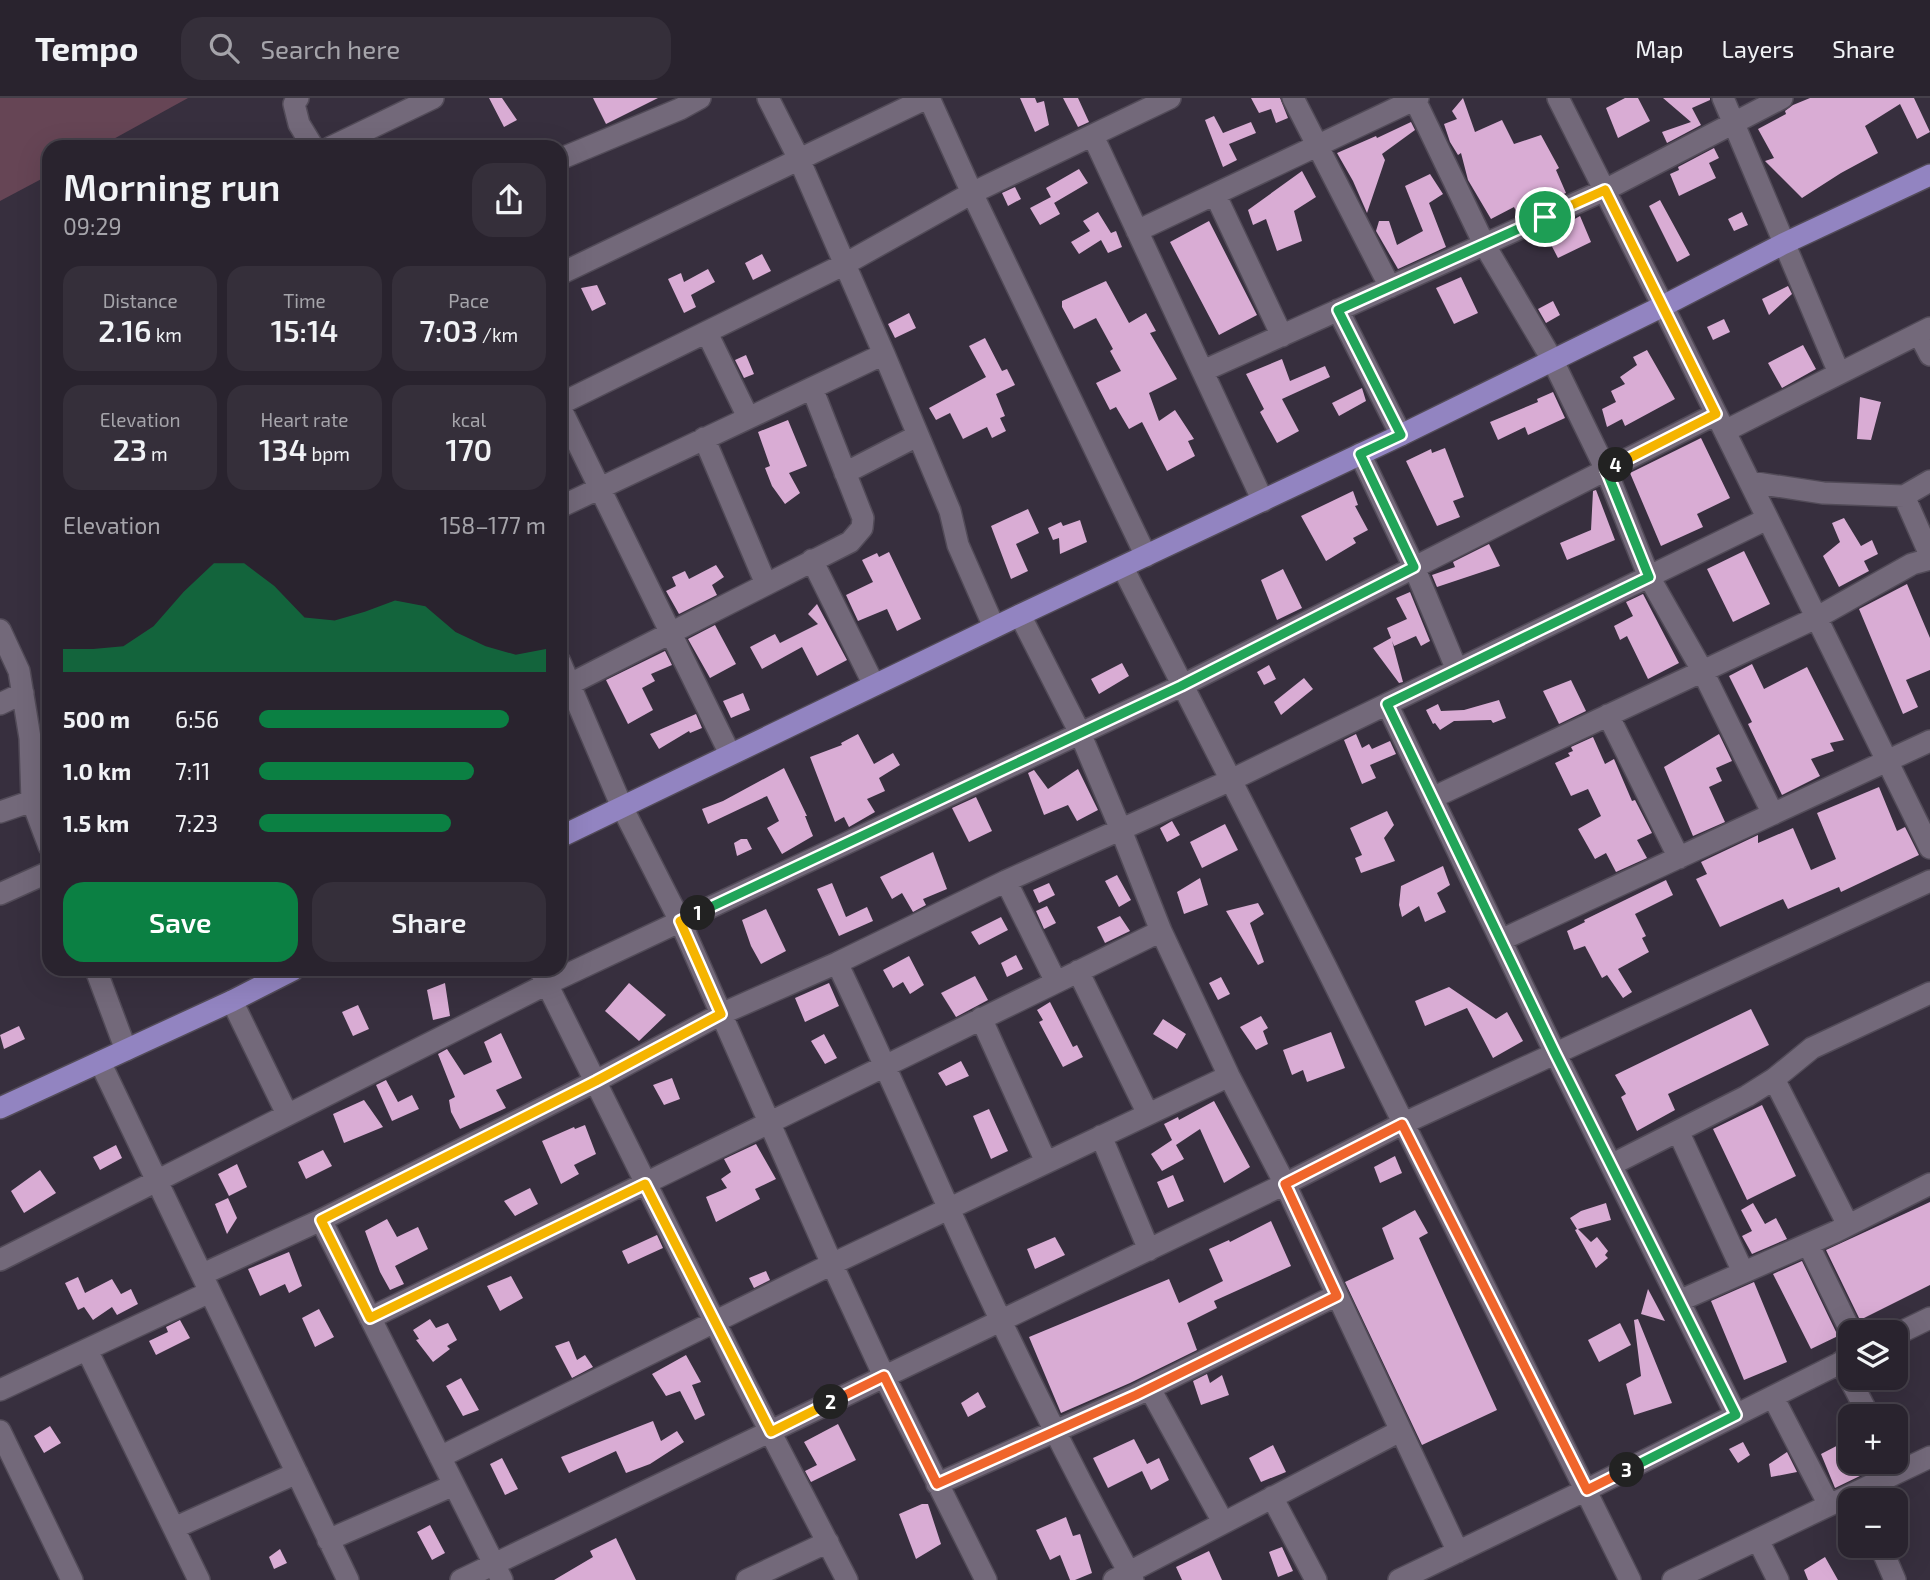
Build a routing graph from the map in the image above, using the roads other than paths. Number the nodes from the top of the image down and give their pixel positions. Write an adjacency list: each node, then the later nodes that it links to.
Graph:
1 (298, 98): 14 (street)
2 (433, 98): 15 (street)
3 (700, 98): 17 (street)
4 (768, 98): 18 (street)
5 (928, 98): 18 (street); 21 (street)
6 (1170, 98): 13 (street)
7 (1293, 98): 16 (street)
8 (1558, 98): 20 (street)
9 (1723, 98): 12 (street)
10 (1782, 98): 12 (street)
11 (1415, 99): 16 (street); 24 (street)
12 (1734, 121): 20 (street); 25 (street)
13 (1093, 136): 21 (street); 23 (street)
14 (309, 140)
15 (346, 140)
16 (1318, 146): 22 (street); 28 (street)
17 (567, 156)
18 (799, 159): 26 (street); 27 (street)
19 (1930, 175): 25 (main road)
20 (1605, 190): 24 (street); 29 (street)
21 (972, 193): 26 (street); 57 (street)
22 (1215, 194): 23 (street); 33 (street)
23 (1137, 231): 37 (street)
24 (1484, 244): 28 (street); 36 (street)
25 (1783, 244): 29 (main road); 38 (street)
26 (845, 264): 32 (street); 34 (street)
27 (567, 271)
28 (1390, 287): 30 (street)
29 (1663, 306): 36 (main road); 43 (street)
30 (1338, 310): 33 (street); 44 (street)
31 (1924, 331): 35 (street); 38 (street)
32 (707, 332): 40 (street); 41 (street)
33 (1282, 336): 37 (street)
34 (884, 354): 39 (street); 45 (street)
35 (1930, 355)
36 (1553, 361): 44 (main road); 48 (street)
37 (1203, 372): 54 (street)
38 (1839, 373): 43 (street)
39 (812, 388): 41 (street); 49 (street)
40 (567, 402)
41 (748, 417): 46 (street)
42 (567, 420): 52 (street)
43 (1721, 423): 48 (street); 51 (street)
44 (1401, 435): 47 (main road)
45 (917, 436): 49 (street); 66 (street)
46 (704, 438): 52 (street); 63 (street)
47 (1360, 454): 54 (main road); 60 (street)
48 (1606, 470): 60 (street); 62 (street)
49 (845, 473): 59 (street)
50 (1930, 481): 53 (street)
51 (1749, 482): 53 (street); 56 (street)
52 (600, 488): 55 (street); 68 (street)
53 (1904, 496): 58 (street)
54 (1263, 500): 57 (main road)
55 (567, 504)
56 (1767, 519): 62 (street); 65 (street)
57 (1146, 556): 61 (main road)
58 (1930, 557): 65 (street)
59 (812, 560): 63 (street); 73 (street)
60 (1414, 567): 69 (street); 74 (street)
61 (1122, 568): 64 (main road); 74 (street)
62 (1649, 577): 69 (street); 70 (street)
63 (766, 584): 68 (street)
64 (1020, 615): 66 (main road); 79 (street)
65 (1816, 618): 70 (street); 82 (street)
66 (994, 627): 73 (main road)
67 (0, 630): 75 (street)
68 (672, 632): 72 (street); 81 (street)
69 (1457, 670): 77 (street)
70 (1702, 670): 78 (street); 88 (street)
71 (567, 677): 72 (street)
72 (570, 684): 86 (street)
73 (874, 685): 81 (main road)
74 (1181, 686): 79 (street); 83 (street)
75 (23, 693): 76 (street); 85 (street)
76 (0, 704)
77 (1387, 704): 83 (street); 84 (street)
78 (1608, 715): 84 (street); 93 (street)
79 (1080, 733): 90 (street); 98 (street)
80 (1930, 741): 82 (street)
81 (730, 754): 86 (main road)
82 (1887, 761): 88 (street); 92 (street)
83 (1231, 780): 90 (street); 123 (street)
84 (1433, 798): 100 (street)
85 (32, 801): 87 (street); 89 (street)
86 (622, 807): 91 (main road); 98 (street)
87 (0, 812)
88 (1773, 814): 93 (street)
89 (42, 827)
90 (1121, 830): 95 (street); 99 (street)
91 (567, 834)
92 (1930, 848)
93 (1679, 858): 100 (street)
94 (42, 875): 97 (street)
95 (1006, 881): 101 (street); 107 (street)
96 (1930, 881): 113 (street)
97 (0, 894)
98 (680, 921): 102 (street); 110 (street)
99 (1161, 931): 103 (street); 116 (street)
100 (1501, 940): 113 (street)
101 (837, 963): 110 (street); 115 (street)
102 (567, 967)
103 (1078, 971): 107 (street); 121 (street)
104 (98, 976): 112 (street)
105 (281, 976): 109 (main road)
106 (543, 977): 118 (street); 120 (street)
107 (1056, 982): 111 (street)
108 (1930, 993): 117 (street)
109 (232, 1001): 112 (main road); 120 (street)
110 (721, 1014): 118 (street); 122 (street)
111 (981, 1018): 115 (street); 126 (street)
112 (126, 1050): 114 (main road)
113 (1555, 1053): 123 (street); 127 (street)
114 (100, 1062): 119 (main road); 128 (street)
115 (886, 1065): 122 (street); 132 (street)
116 (1229, 1076): 121 (street); 130 (street)
117 (1774, 1079): 124 (street); 134 (street)
118 (596, 1081): 129 (street); 133 (street)
119 (0, 1108)
120 (287, 1114): 128 (street)
121 (1148, 1114): 125 (street)
122 (770, 1122): 129 (street); 138 (street)
123 (1402, 1124): 130 (street); 168 (street)
124 (1678, 1131): 127 (street); 139 (street)
125 (1101, 1136): 126 (street); 136 (street)
126 (1046, 1162): 132 (street)
127 (1611, 1165): 142 (street)
128 (157, 1180): 137 (street); 140 (street)
129 (645, 1184): 143 (street); 146 (street)
130 (1285, 1184): 136 (street); 141 (street)
131 (1930, 1184): 134 (street)
132 (949, 1209): 138 (street); 147 (street)
133 (321, 1220): 140 (street); 143 (street)
134 (1848, 1225): 135 (street)
135 (1808, 1244): 139 (street); 145 (street)
136 (1149, 1250): 147 (street)
137 (0, 1260)
138 (832, 1264): 146 (street); 151 (street)
139 (1743, 1272): 142 (street)
140 (206, 1283): 149 (street); 163 (street)
141 (1337, 1296): 152 (street); 157 (street)
142 (1679, 1301): 155 (street)
143 (370, 1318): 160 (street)
144 (1930, 1318): 148 (street)
145 (1845, 1320)
146 (714, 1321): 158 (street); 160 (street)
147 (1001, 1321): 151 (street); 159 (street)
148 (1908, 1329)
149 (87, 1350): 153 (street); 173 (street)
150 (1838, 1364): 154 (street)
151 (884, 1376): 158 (street); 165 (street)
152 (1150, 1388): 159 (street); 172 (street)
153 (0, 1390)
154 (1773, 1396): 155 (street); 171 (street)
155 (1736, 1415): 168 (street)
156 (0, 1431): 181 (street)
157 (1400, 1431): 169 (street); 177 (street)
158 (771, 1432): 176 (street); 179 (street)
159 (1054, 1432): 165 (street); 180 (street)
160 (440, 1457): 166 (street)
161 (1930, 1457): 162 (street)
162 (1908, 1463)
163 (297, 1473): 173 (street); 174 (street)
164 (1886, 1474): 167 (street)
165 (937, 1484): 187 (street)
166 (454, 1485): 174 (street); 179 (street)
167 (1868, 1488)
168 (1587, 1490): 177 (street); 190 (street)
169 (1272, 1497): 172 (street); 188 (street)
170 (1838, 1502): 171 (street)
171 (1829, 1505): 175 (street)
172 (1223, 1522): 180 (street)
173 (174, 1528): 182 (street)
174 (328, 1540): 183 (street)
175 (1758, 1540): 191 (street); 192 (street)
176 (828, 1542): 185 (street); 186 (street)
177 (1458, 1552): 189 (street)
178 (1886, 1558): 193 (street)
179 (498, 1572): 184 (street)
180 (1125, 1577)
181 (72, 1580)
182 (199, 1580)
183 (348, 1580)
184 (461, 1580)
185 (747, 1580)
186 (847, 1580)
187 (986, 1580)
188 (1316, 1580)
189 (1399, 1580)
190 (1630, 1580)
191 (1674, 1580)
192 (1778, 1580)
193 (1895, 1580)

